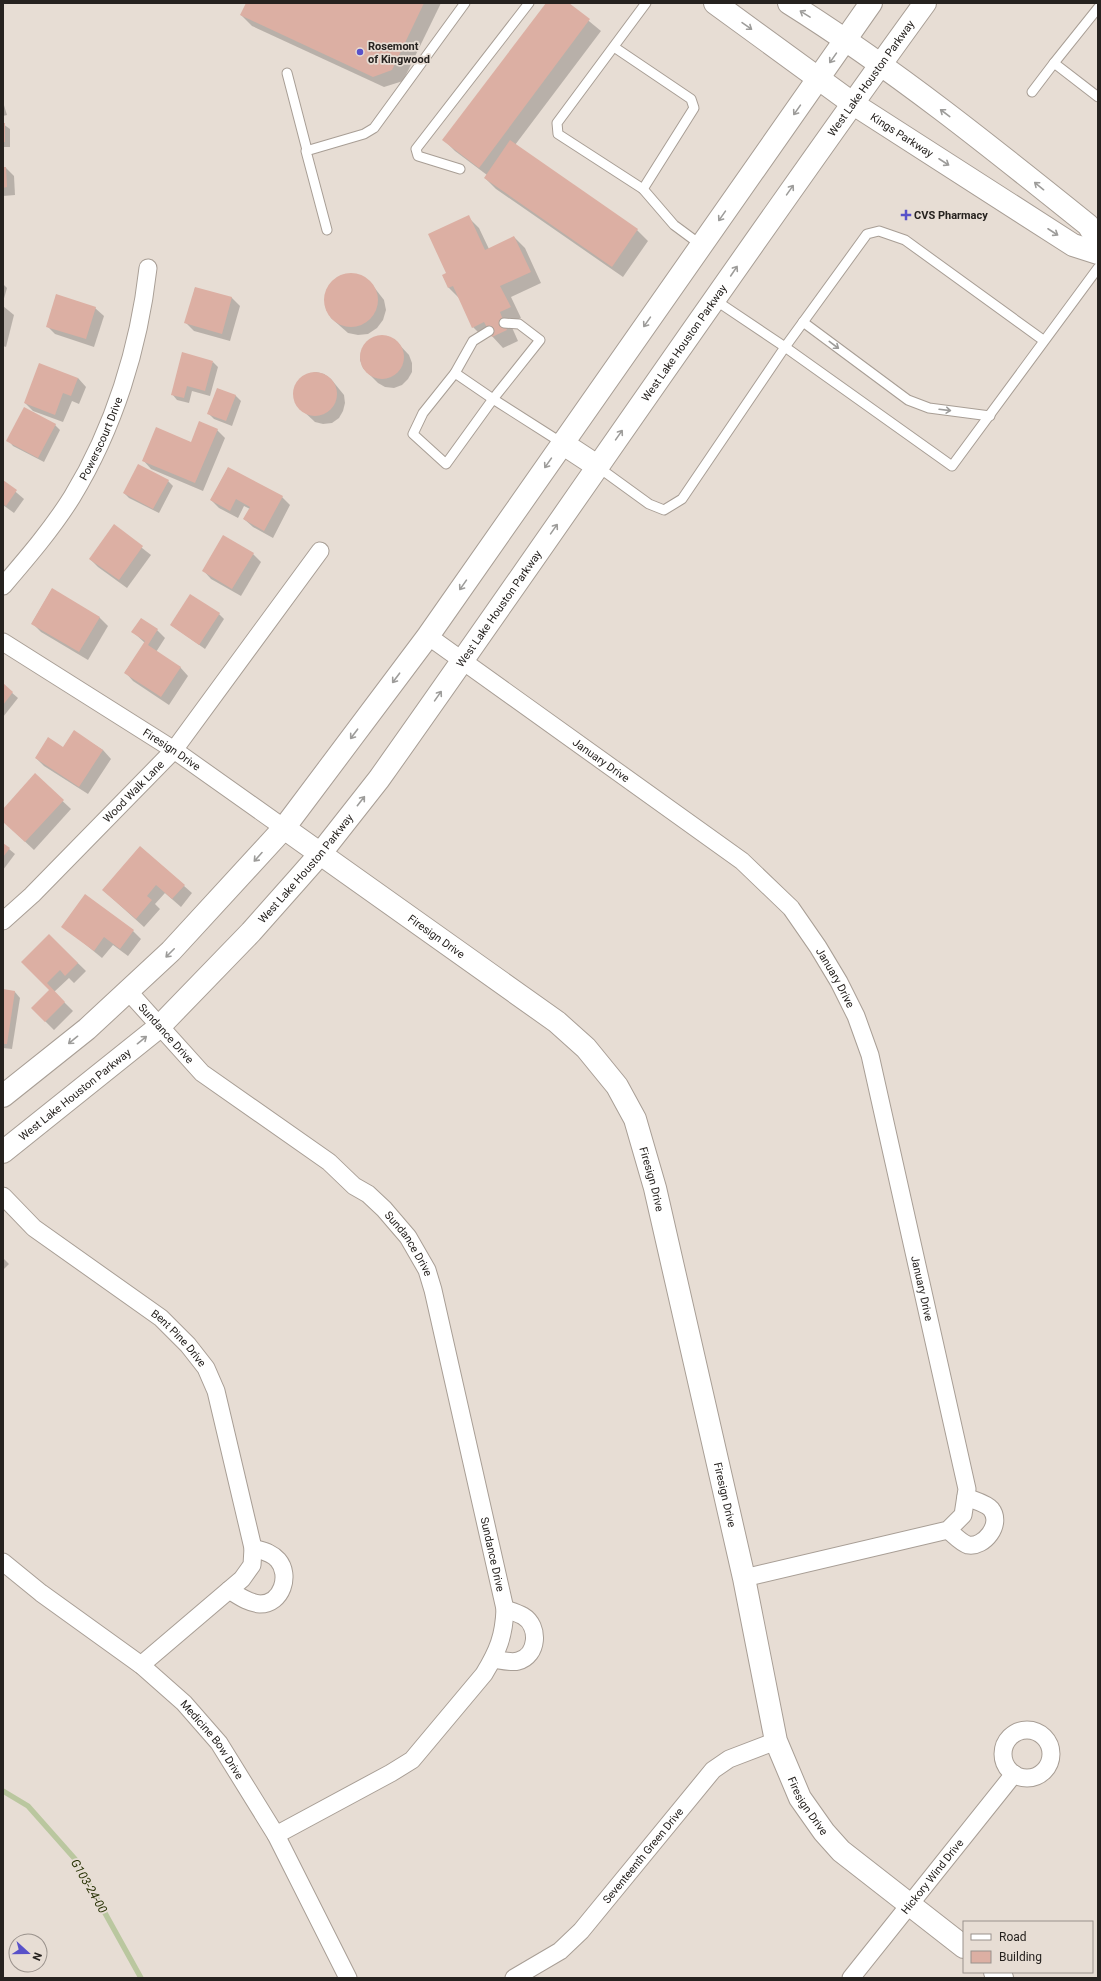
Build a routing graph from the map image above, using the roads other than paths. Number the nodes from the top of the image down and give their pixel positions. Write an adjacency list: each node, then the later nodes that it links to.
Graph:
1 (465, 3): 18 (lane)
2 (529, 3): 19 (lane)
3 (646, 3): 10 (lane)
4 (715, 3): 14 (main road, Kings Parkway, one-way to 14)
5 (789, 3): 9 (main road, one-way to 5)
6 (871, 3): 9 (main road)
7 (924, 3): 11 (main road, West Lake Houston Parkway)
8 (1098, 8): 12 (lane)
9 (846, 39): 11 (main road); 14 (main road, one-way to 14)
10 (614, 46): 20 (lane); 20 (lane)
11 (881, 63): 17 (main road, West Lake Houston Parkway); 22 (main road, one-way to 11)
12 (1054, 63): 15 (lane); 16 (lane)
13 (287, 73): 18 (lane)
14 (819, 78): 17 (main road, Kings Parkway); 23 (main road, one-way to 23)
15 (1032, 92)
16 (1098, 97)
17 (852, 103): 24 (main road, Kings Parkway, one-way to 24); 27 (main road, West Lake Houston Parkway, one-way to 17)
18 (307, 150): 21 (lane)
19 (460, 169)
20 (643, 189): 23 (lane)
21 (327, 230)
22 (1098, 241)
23 (701, 246): 36 (main road, one-way to 36)
24 (1098, 253)
25 (148, 268): 39 (street, Powerscourt Drive)
26 (1098, 268): 31 (lane)
27 (715, 300): 32 (lane); 37 (main road, West Lake Houston Parkway, one-way to 27)
28 (803, 322): 31 (lane); 32 (lane); 35 (lane, one-way to 35)
29 (504, 323): 34 (lane)
30 (489, 331): 33 (lane)
31 (1043, 340): 35 (lane)
32 (785, 347): 35 (lane); 37 (lane)
33 (455, 373): 34 (lane); 34 (lane)
34 (494, 399): 36 (lane)
35 (990, 416)
36 (562, 443): 37 (main road); 40 (main road, one-way to 40)
37 (597, 466): 42 (main road, West Lake Houston Parkway, one-way to 37)
38 (320, 551): 43 (street, Wood Walk Lane)
39 (3, 586)
40 (428, 636): 42 (street, January Drive); 44 (main road, one-way to 44)
41 (3, 642): 43 (street, Firesign Drive)
42 (463, 661): 45 (main road, West Lake Houston Parkway, one-way to 42); 52 (street, January Drive)
43 (174, 750): 44 (street, Firesign Drive); 46 (street, Wood Walk Lane)
44 (284, 828): 45 (main road, Firesign Drive); 47 (main road, one-way to 47)
45 (320, 854): 48 (main road, West Lake Houston Parkway); 56 (main road, Firesign Drive)
46 (3, 921)
47 (128, 991): 48 (street, Sundance Drive); 49 (main road, one-way to 49)
48 (159, 1027): 50 (main road, West Lake Houston Parkway, one-way to 48); 58 (street, Sundance Drive)
49 (3, 1096)
50 (3, 1152)
51 (3, 1196): 54 (street, Bent Pine Drive)
52 (966, 1497): 53 (street, January Drive); 53 (street)
53 (948, 1530): 56 (street)
54 (253, 1548): 57 (street, Bent Pine Drive); 57 (street)
55 (3, 1562): 60 (street, Medicine Bow Drive)
56 (744, 1578): 61 (main road, Firesign Drive)
57 (229, 1590): 60 (street, Bent Pine Drive)
58 (505, 1609): 59 (street, Sundance Drive); 59 (street)
59 (493, 1659): 63 (street, Sundance Drive)
60 (141, 1665): 63 (street, Medicine Bow Drive)
61 (776, 1741): 64 (main road, Firesign Drive); 67 (street, Seventeenth Green Drive)
62 (1014, 1774): 64 (street, Hickory Wind Drive)
63 (276, 1835): 66 (street, Medicine Bow Drive)
64 (910, 1903): 65 (main road, Firesign Drive); 68 (street, Hickory Wind Drive)
65 (963, 1946)
66 (348, 1978)
67 (514, 1978)
68 (850, 1978)

